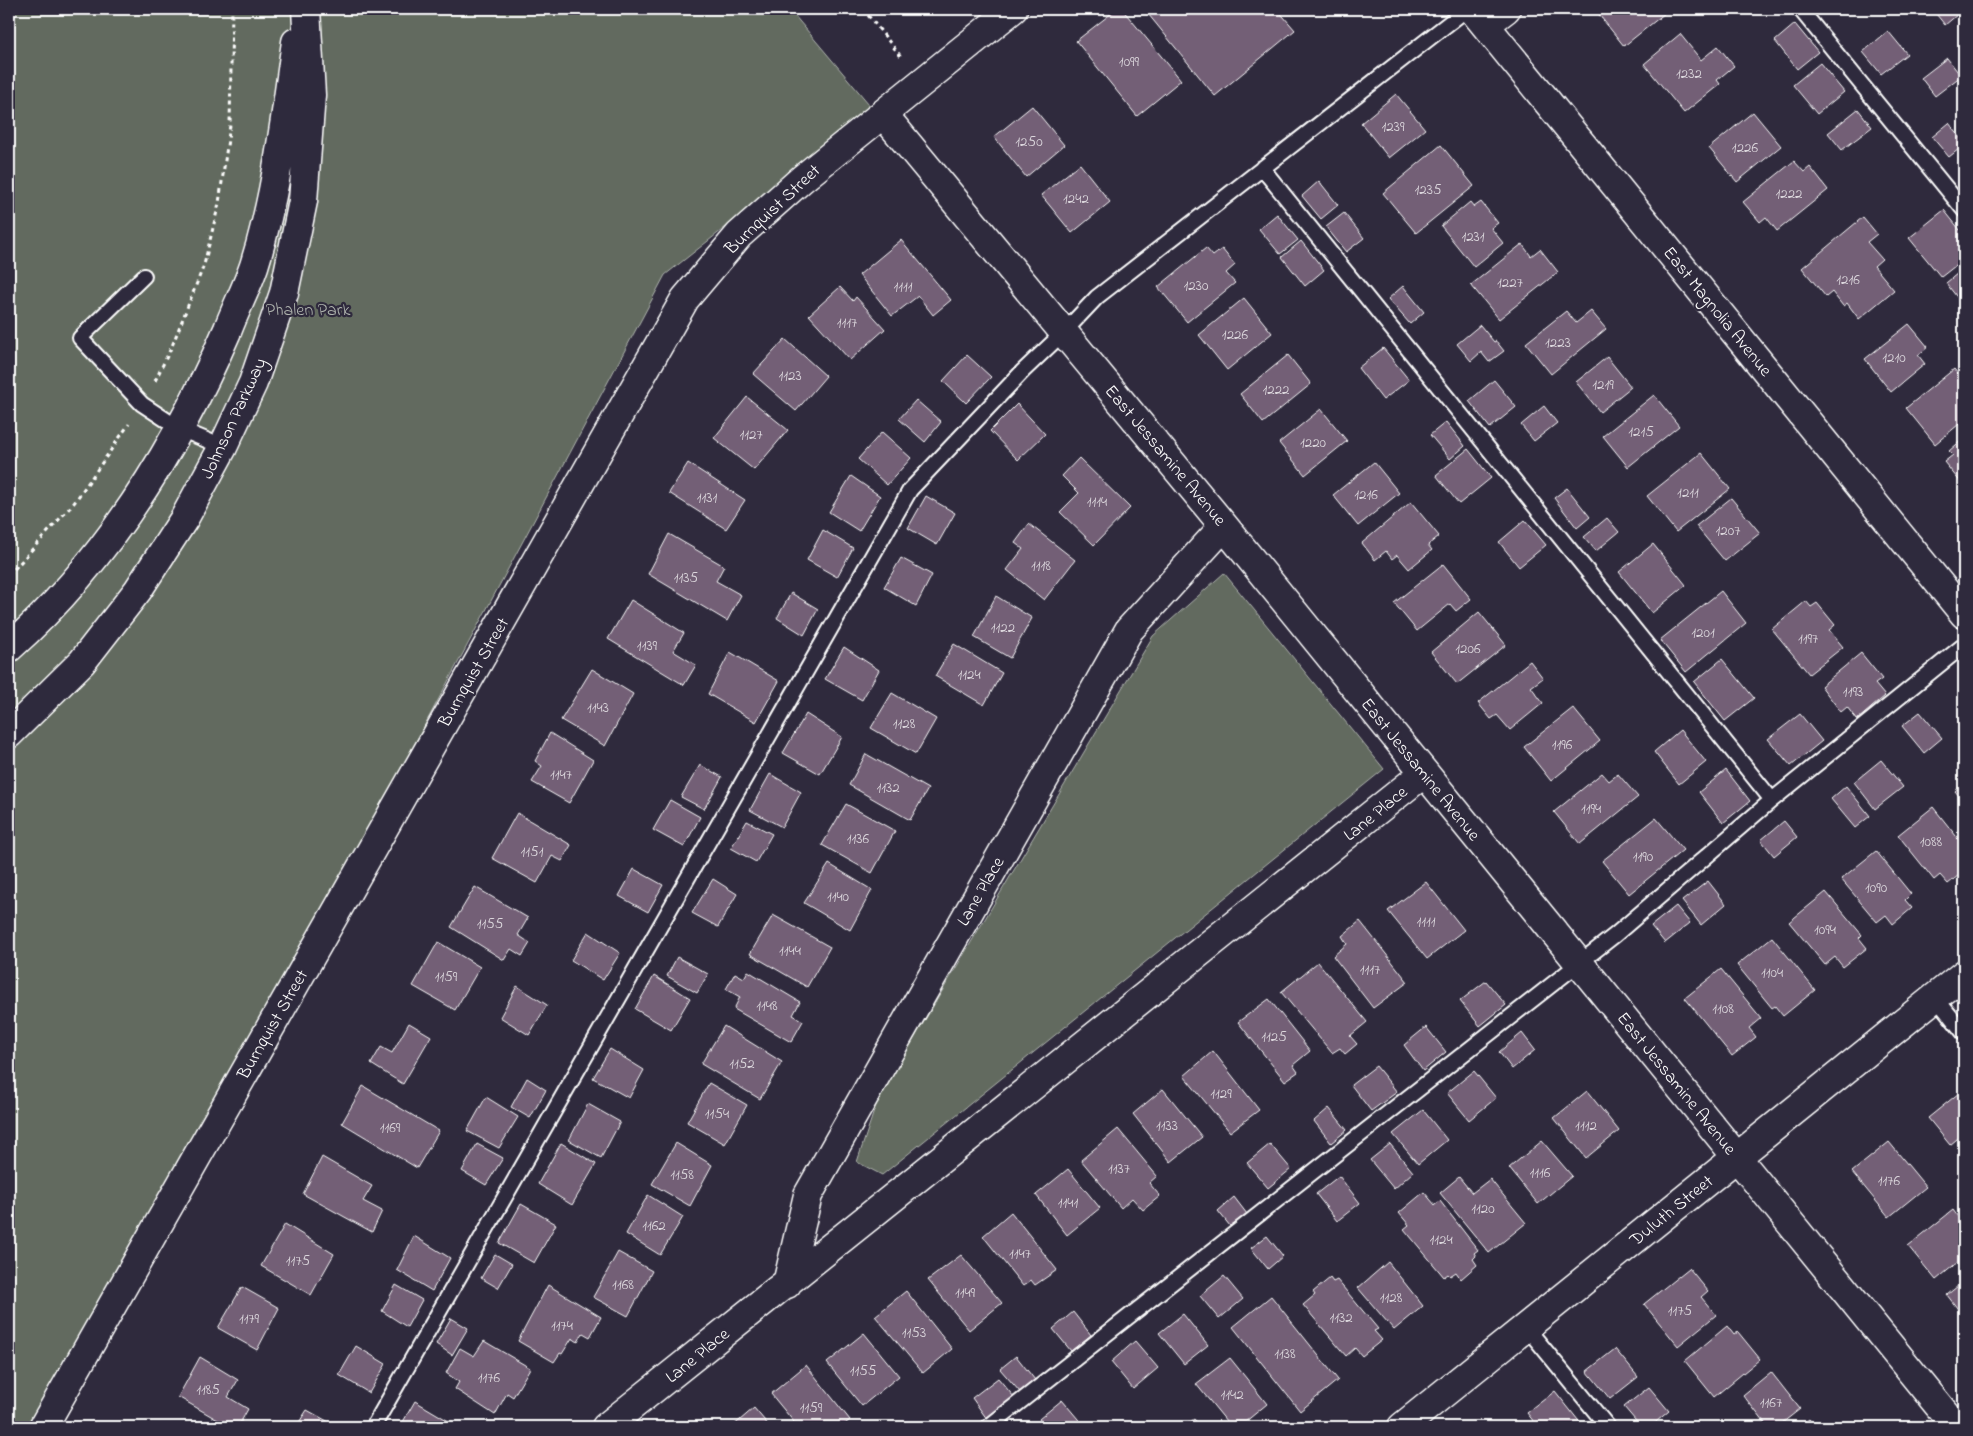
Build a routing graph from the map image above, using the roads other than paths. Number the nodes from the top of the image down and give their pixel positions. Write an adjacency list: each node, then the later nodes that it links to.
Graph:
1 (302, 9): 11 (street)
2 (306, 9): 12 (street, Johnson Parkway)
3 (1013, 9): 6 (street, Burnquist Street)
4 (1800, 9): 8 (lane)
5 (1483, 13): 7 (lane); 14 (street, East Magnolia Avenue)
6 (883, 114): 10 (street, East Jessamine Avenue); 27 (street, Burnquist Street)
7 (1262, 168): 10 (lane); 19 (lane)
8 (1964, 210)
9 (144, 276): 11 (lane)
10 (1064, 332): 13 (street, East Jessamine Avenue); 28 (lane)
11 (180, 429): 12 (lane); 16 (street)
12 (223, 447): 17 (street, Johnson Parkway)
13 (1224, 526): 18 (street, East Jessamine Avenue); 25 (street, Lane Place)
14 (1964, 614)
15 (1964, 645): 19 (lane)
16 (9, 648)
17 (9, 734)
18 (1424, 773): 20 (street, East Jessamine Avenue); 25 (street, Lane Place)
19 (1772, 800): 20 (lane)
20 (1580, 963): 24 (street, East Jessamine Avenue); 30 (lane)
21 (1964, 974): 22 (street, Duluth Street)
22 (1935, 997): 23 (lane); 24 (street, Duluth Street)
23 (1964, 1033)
24 (1736, 1158): 26 (street, Duluth Street); 33 (street, East Jessamine Avenue)
25 (787, 1284): 29 (street, Lane Place)
26 (1526, 1327): 31 (street, Duluth Street); 32 (lane)
27 (43, 1427)
28 (373, 1427)
29 (606, 1427)
30 (988, 1427)
31 (1402, 1427)
32 (1608, 1427)
33 (1956, 1427)

